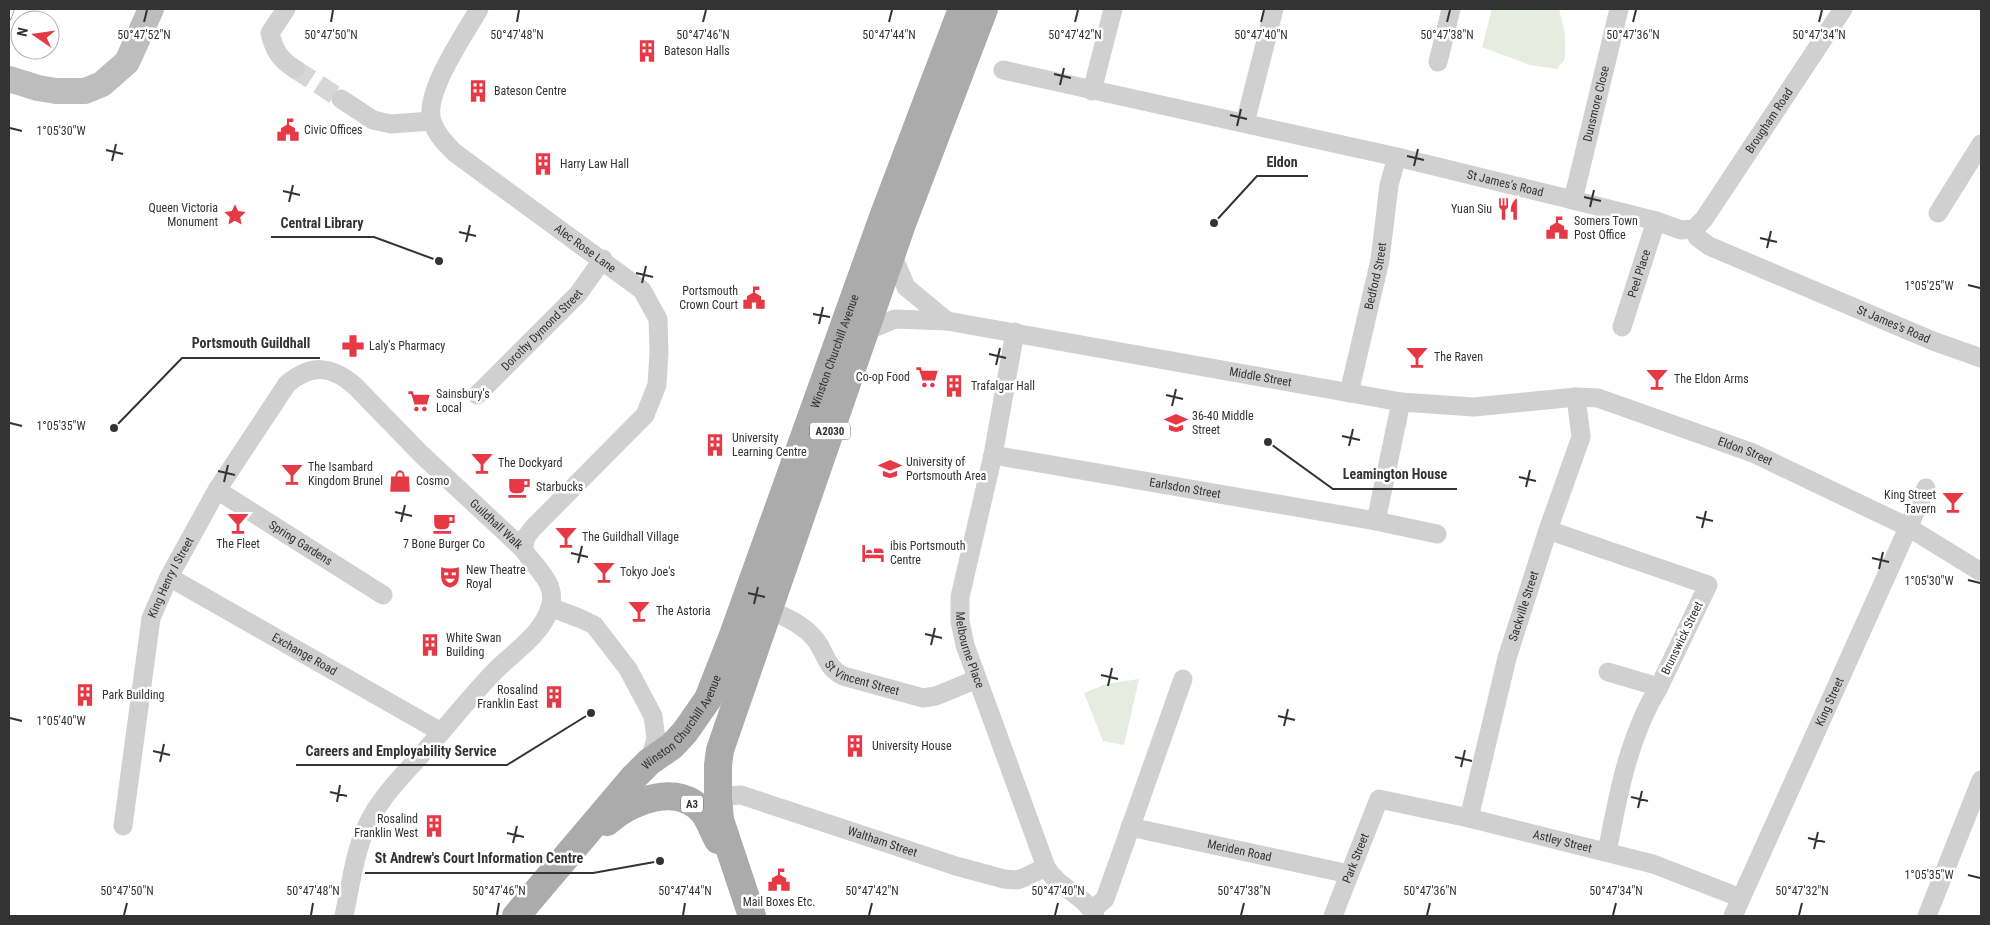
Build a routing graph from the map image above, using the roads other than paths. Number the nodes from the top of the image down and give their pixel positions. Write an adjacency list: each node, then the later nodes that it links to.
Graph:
1 (151, 9): 14 (street)
2 (286, 9): 12 (street)
3 (480, 9): 17 (street)
4 (962, 9): 56 (main road, Winston Churchill Avenue / A2030)
5 (984, 9): 26 (main road, Winston Churchill Avenue / A2030)
6 (1113, 9): 15 (street)
7 (1274, 9): 18 (street)
8 (1451, 9): 11 (street)
9 (1619, 9): 22 (street, Dunsmore Close)
10 (1843, 9): 25 (street, Brougham Road)
11 (1438, 62)
12 (295, 69)
13 (1003, 70): 15 (street, St James's Road)
14 (9, 79)
15 (1092, 91): 18 (street, St James's Road)
16 (341, 100): 17 (street)
17 (432, 121): 27 (street, Alec Rose Lane)
18 (1246, 123): 20 (street, St James's Road)
19 (1981, 144): 21 (street)
20 (1397, 158): 22 (street, St James's Road); 34 (street, Bedford Street)
21 (1974, 169): 23 (street)
22 (1574, 200): 24 (street, St James's Road)
23 (1938, 213)
24 (1656, 221): 25 (street, St James's Road); 29 (street, Peel Place)
25 (1694, 229): 32 (street, St James's Road)
26 (892, 254): 28 (street); 30 (main road, Winston Churchill Avenue / A2030)
27 (603, 260): 35 (street, Dorothy Dymond Street); 45 (street, Alec Rose Lane)
28 (947, 321): 30 (street, Middle Street); 31 (street, Middle Street)
29 (1622, 327)
30 (864, 332): 50 (main road, Winston Churchill Avenue / A2030)
31 (1015, 332): 34 (street, Middle Street); 38 (street, Melbourne Place)
32 (1981, 358)
33 (311, 370): 40 (street, King Henry I Street); 45 (street, Guildhall Walk)
34 (1349, 393): 37 (street, Middle Street)
35 (477, 395)
36 (1576, 397): 37 (street, Middle Street); 42 (street, Eldon Street); 43 (street, Sackville Street)
37 (1401, 402): 41 (street)
38 (993, 455): 41 (street, Earlsdon Street); 52 (street, Melbourne Place)
39 (1926, 488): 42 (street, King Street)
40 (217, 490): 47 (street, King Henry I Street); 48 (street, Spring Gardens)
41 (1376, 521): 44 (street, Earlsdon Street)
42 (1908, 527): 46 (street, Eldon Street); 68 (street, King Street)
43 (1548, 530): 54 (street, Brunswick Street); 60 (street, Sackville Street)
44 (1436, 534)
45 (523, 549): 49 (street, Guildhall Walk)
46 (1981, 572)
47 (169, 577): 55 (street, Exchange Road); 61 (street, King Henry I Street)
48 (383, 595)
49 (550, 607): 55 (street); 56 (street)
50 (768, 609): 52 (street, St Vincent Street); 58 (main road, Winston Churchill Avenue / A2030)
51 (1608, 672): 54 (street)
52 (978, 679): 66 (street, Melbourne Place)
53 (1183, 679): 62 (street)
54 (1659, 687): 64 (street, Brunswick Street)
55 (441, 732): 70 (street)
56 (648, 762): 63 (main road, Winston Churchill Avenue / A2030)
57 (1981, 780): 75 (street)
58 (718, 797): 65 (main road, Winston Churchill Avenue / A2030); 66 (street, Waltham Street)
59 (1379, 799): 60 (street, Astley Street); 67 (street, Park Street)
60 (1470, 818): 64 (street, Astley Street)
61 (123, 826)
62 (1130, 827): 67 (street, Meriden Road); 69 (street)
63 (572, 851): 65 (main road, A3); 71 (main road, A3)
64 (1607, 852): 68 (street, Astley Street)
65 (733, 859): 72 (main road, A3)
66 (1046, 867): 69 (street, Melbourne Place)
67 (1349, 874): 73 (street, Park Street)
68 (1740, 898): 74 (street, King Street)
69 (1093, 913)
70 (344, 916)
71 (516, 916)
72 (752, 916)
73 (1333, 916)
74 (1733, 916)
75 (1928, 916)

